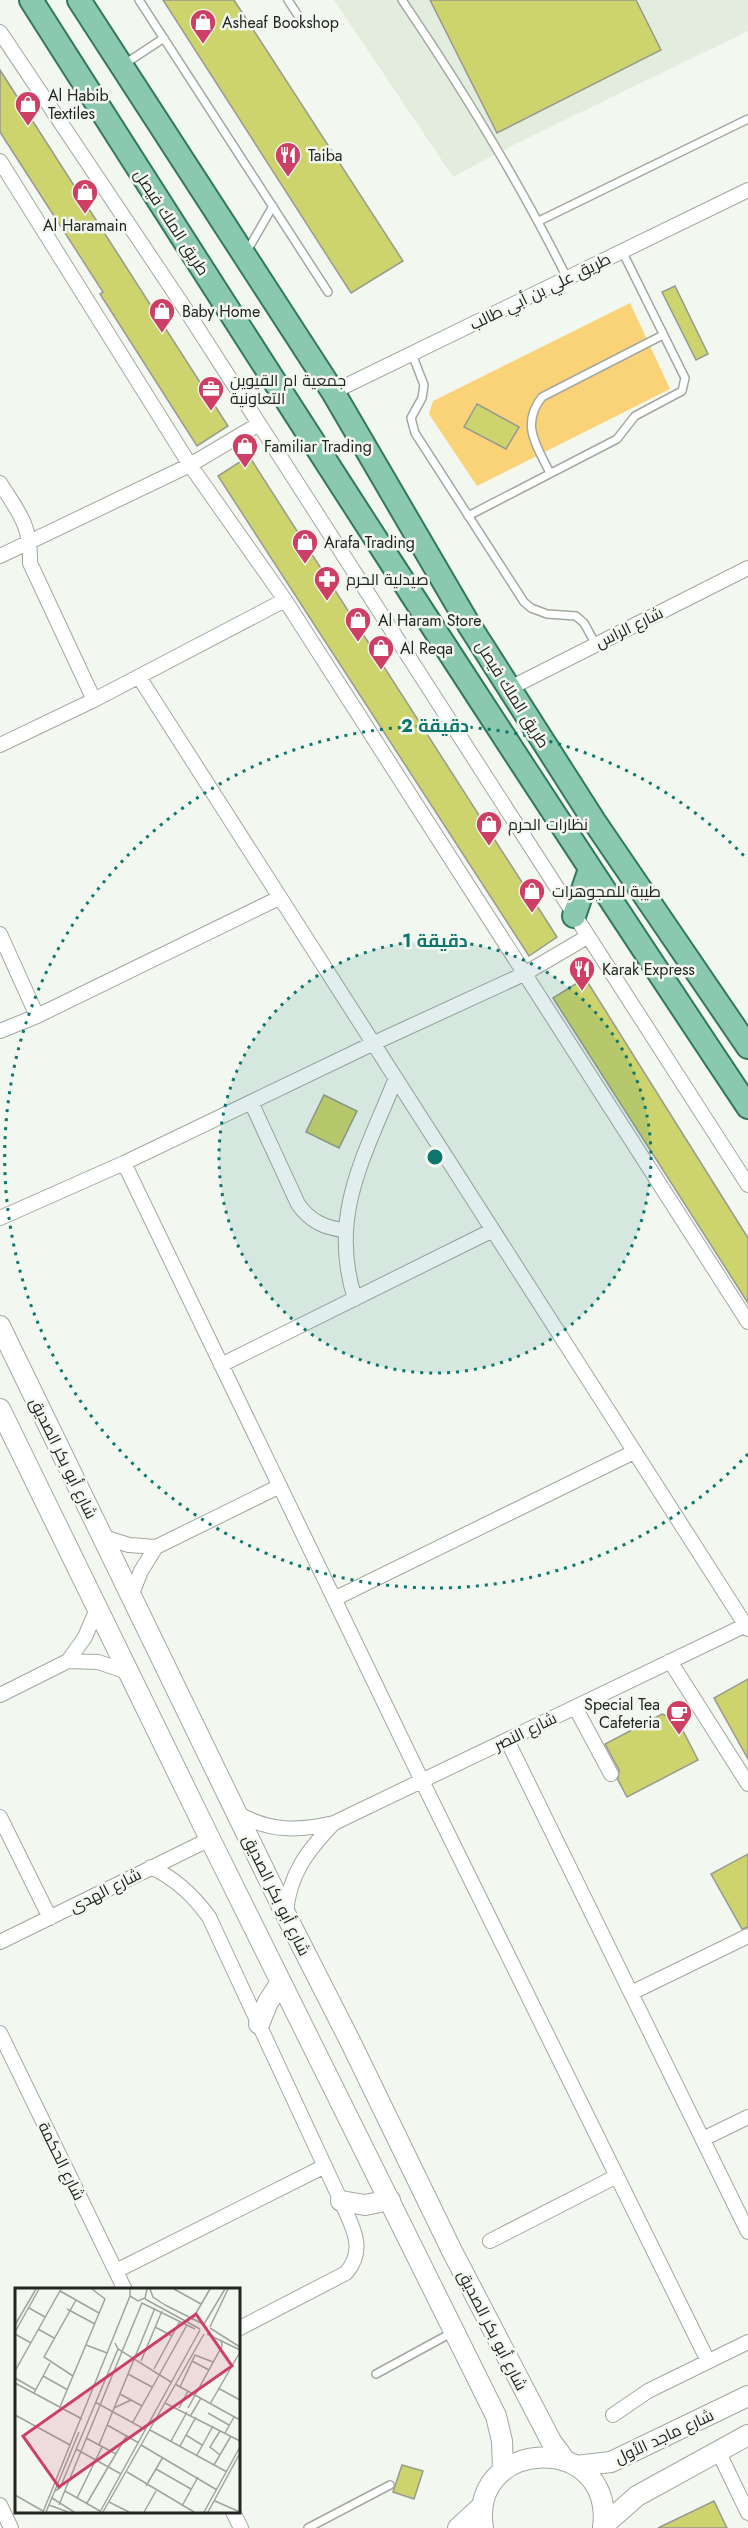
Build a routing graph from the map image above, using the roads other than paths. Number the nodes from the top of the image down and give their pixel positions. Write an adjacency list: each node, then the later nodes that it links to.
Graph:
1 (31, 0): 23 (main road, طريق الملك فيصل)
2 (79, 0): 9 (main road, طريق الملك فيصل)
3 (139, 0): 8 (lane)
4 (288, 0): 6 (lane)
5 (402, 0): 14 (lane)
6 (297, 14)
7 (0, 32): 22 (street)
8 (164, 38): 9 (lane); 13 (lane)
9 (121, 66): 16 (main road, طريق الملك فيصل)
10 (748, 119): 14 (lane)
11 (0, 161): 24 (street)
12 (748, 190): 15 (street, طريق علي بن أبي طالب)
13 (273, 206): 16 (lane); 18 (lane)
14 (539, 221): 17 (lane)
15 (622, 251): 17 (street, طريق علي بن أبي طالب); 19 (lane)
16 (244, 255): 21 (main road, طريق الملك فيصل)
17 (567, 278): 20 (street, طريق علي بن أبي طالب)
18 (328, 292)
19 (663, 335): 25 (lane); 25 (lane)
20 (411, 354): 21 (street, طريق علي بن أبي طالب); 27 (lane)
21 (333, 392): 34 (main road, طريق الملك فيصل)
22 (259, 424): 24 (street); 39 (street)
23 (315, 447): 34 (main road); 37 (main road, طريق الملك فيصل)
24 (190, 465): 28 (street); 31 (street)
25 (550, 473): 27 (lane)
26 (0, 483): 28 (street)
27 (468, 516): 32 (lane)
28 (30, 542): 29 (street); 35 (street)
29 (0, 556)
30 (748, 567): 32 (street, شارع الراس)
31 (285, 600): 33 (street); 42 (street)
32 (595, 643): 34 (street, شارع الراس)
33 (139, 677): 35 (street); 38 (street)
34 (510, 687): 46 (main road, طريق الملك فيصل)
35 (94, 700): 36 (street)
36 (0, 745)
37 (590, 869): 39 (main road); 49 (main road, طريق الملك فيصل)
38 (279, 898): 43 (street); 45 (street)
39 (574, 916): 41 (street)
40 (0, 934): 43 (street)
41 (587, 938): 42 (street); 51 (street)
42 (524, 974): 45 (street); 56 (street)
43 (37, 1016): 44 (street)
44 (0, 1031)
45 (372, 1044): 47 (street); 48 (street)
46 (748, 1047)
47 (395, 1080): 53 (street); 54 (street)
48 (251, 1102): 50 (street); 53 (street)
49 (748, 1107)
50 (124, 1163): 52 (street); 58 (street)
51 (748, 1185)
52 (0, 1218)
53 (345, 1230): 55 (street)
54 (491, 1231): 55 (street); 60 (street)
55 (355, 1299): 58 (street)
56 (748, 1322)
57 (0, 1326): 62 (street, شارع أبو بكر الصديق)
58 (221, 1365): 61 (street)
59 (0, 1408): 66 (street, شارع أبو بكر الصديق)
60 (634, 1452): 65 (street); 67 (street)
61 (280, 1486): 63 (street); 65 (street)
62 (103, 1537): 63 (street); 64 (street, شارع أبو بكر الصديق)
63 (156, 1547): 64 (street)
64 (131, 1596): 77 (street, شارع أبو بكر الصديق)
65 (334, 1599): 75 (street)
66 (97, 1609): 68 (street); 70 (street, شارع أبو بكر الصديق)
67 (747, 1626): 69 (street, شارع النصر)
68 (68, 1661): 70 (street); 71 (street)
69 (670, 1661): 72 (street, شارع النصر); 76 (street)
70 (128, 1672): 80 (street, شارع أبو بكر الصديق)
71 (0, 1695)
72 (576, 1707): 73 (street, شارع النصر); 74 (street)
73 (507, 1740): 75 (street, شارع النصر); 87 (street)
74 (611, 1774)
75 (422, 1781): 79 (street, شارع النصر); 93 (street)
76 (748, 1784)
77 (237, 1814): 79 (street, شارع النصر); 82 (street, شارع أبو بكر الصديق)
78 (0, 1817): 83 (street)
79 (334, 1823): 82 (street, شارع النصر)
80 (210, 1839): 81 (street, شارع الهدى); 86 (street, شارع أبو بكر الصديق)
81 (151, 1867): 83 (street, شارع الهدى); 88 (street)
82 (286, 1915): 109 (street, شارع أبو بكر الصديق)
83 (50, 1918): 85 (street, شارع الهدى)
84 (748, 1936): 87 (street)
85 (0, 1942)
86 (281, 1982): 88 (street); 95 (street, شارع أبو بكر الصديق)
87 (631, 1993): 91 (street)
88 (259, 2024): 92 (street)
89 (0, 2033): 98 (street, شارع الحكمة)
90 (748, 2117): 91 (street)
91 (703, 2139): 96 (street)
92 (325, 2166): 94 (street); 98 (street)
93 (617, 2176): 97 (street); 103 (street)
94 (341, 2200): 95 (street); 100 (street)
95 (390, 2200): 101 (street, شارع أبو بكر الصديق)
96 (748, 2232)
97 (490, 2241)
98 (116, 2271): 99 (street, شارع الحكمة)
99 (124, 2288)
100 (240, 2328)
101 (455, 2331): 104 (lane); 110 (street, شارع أبو بكر الصديق)
102 (748, 2342): 103 (street)
103 (708, 2361): 106 (street)
104 (376, 2374)
105 (748, 2396): 109 (street, شارع ماجد الأول)
106 (614, 2415)
107 (748, 2435): 108 (street)
108 (718, 2451): 115 (street); 116 (street)
109 (570, 2462): 110 (street, شارع ماجد الأول); 116 (street, شارع أبو بكر الصديق)
110 (502, 2471): 113 (street)
111 (390, 2485): 119 (lane)
112 (0, 2505): 117 (street)
113 (483, 2505): 120 (street); 121 (street)
114 (233, 2513): 118 (street)
115 (748, 2513)
116 (603, 2527)
117 (11, 2528)
118 (241, 2528)
119 (308, 2528)
120 (458, 2528)
121 (483, 2528)

